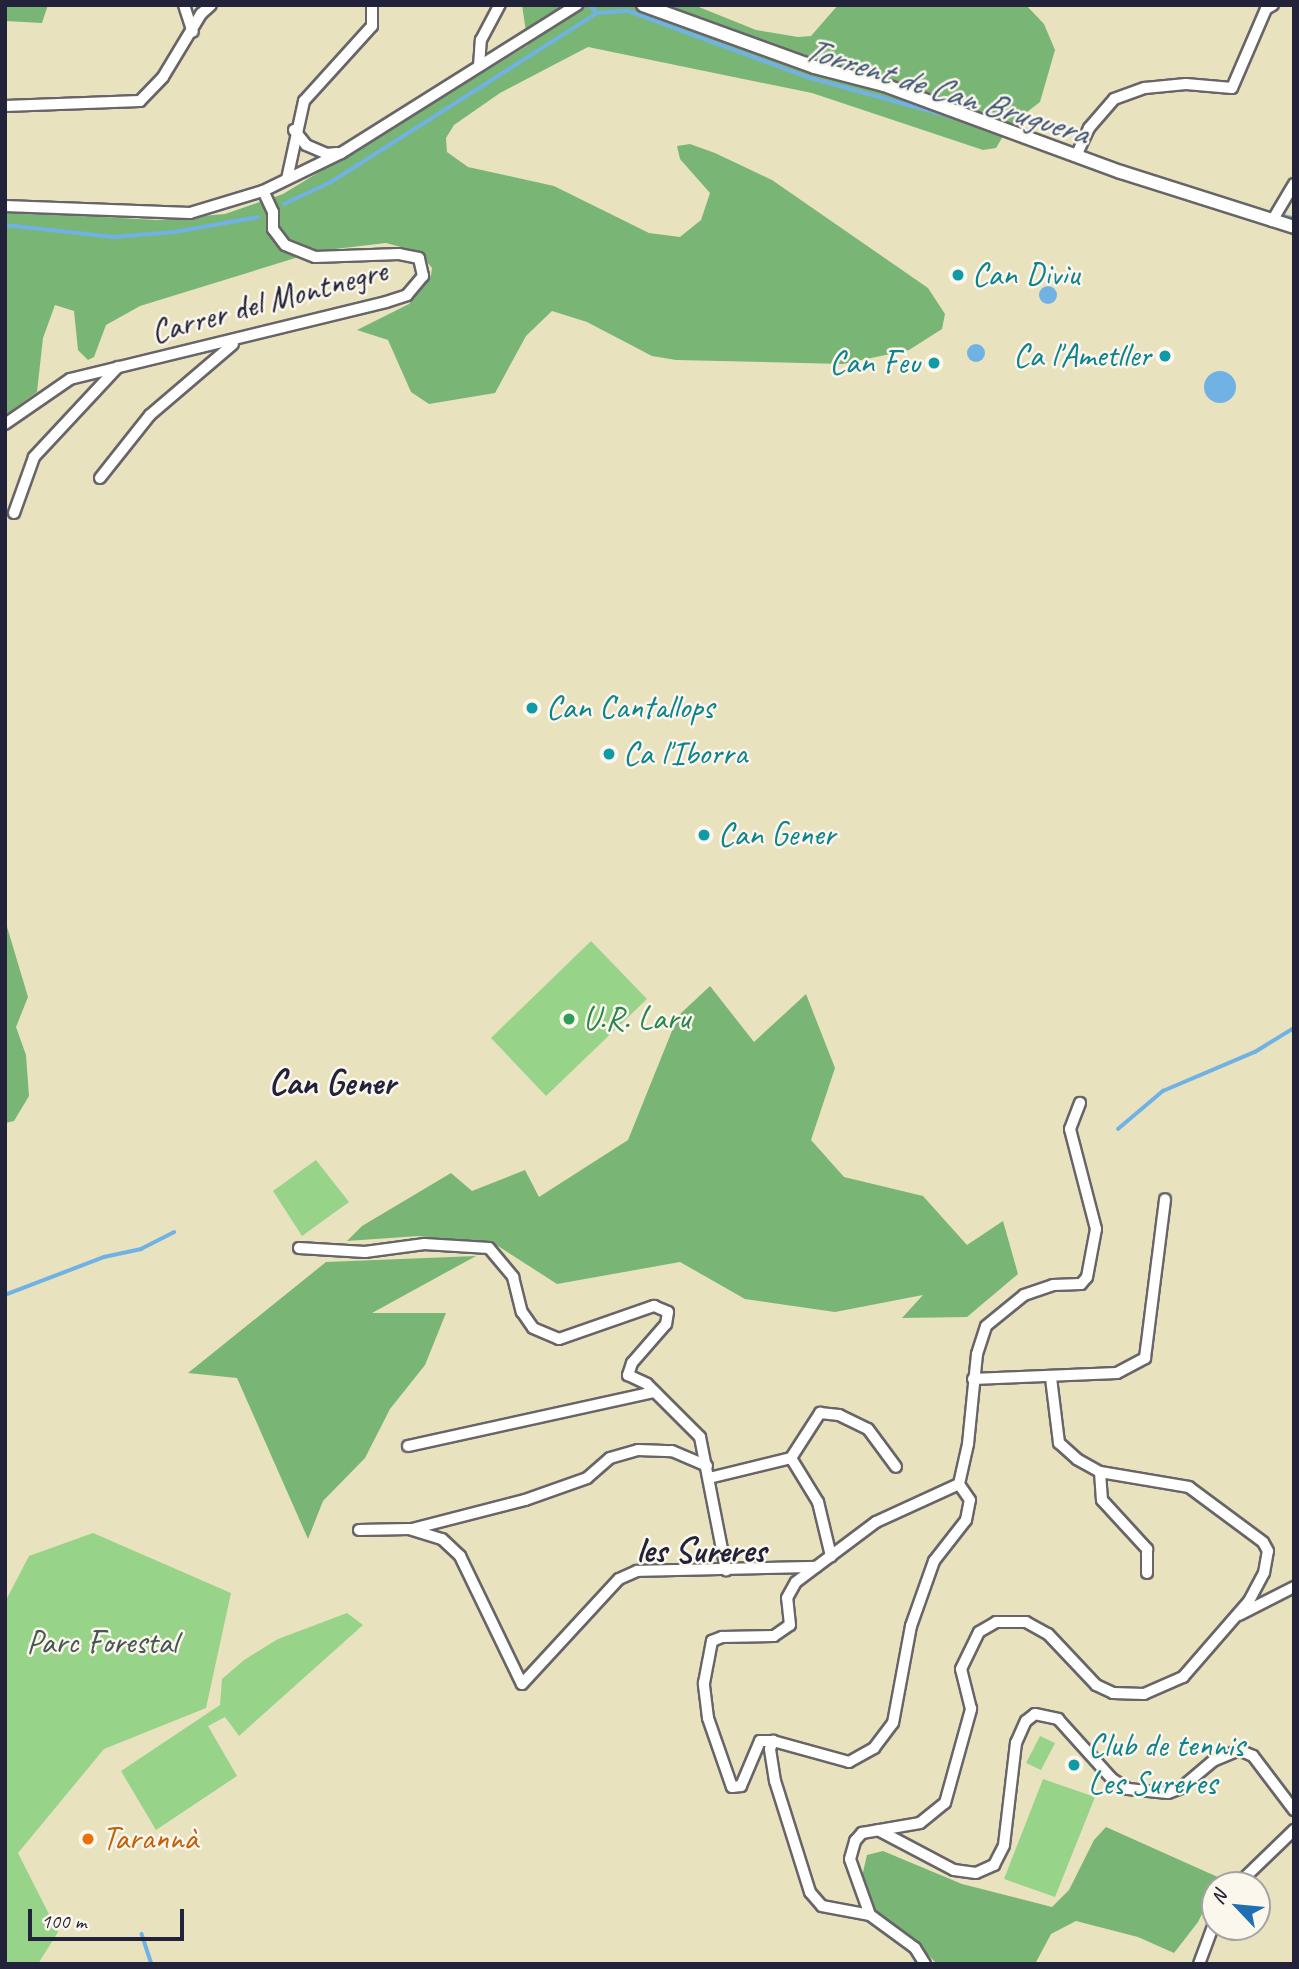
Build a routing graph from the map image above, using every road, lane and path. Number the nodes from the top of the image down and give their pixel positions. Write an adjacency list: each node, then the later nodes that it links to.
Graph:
1 (184, 5): 8 (street)
2 (211, 5): 8 (street)
3 (372, 5): 11 (street)
4 (500, 5): 9 (street)
5 (577, 5): 9 (street)
6 (643, 5): 13 (street)
7 (1273, 5): 13 (street)
8 (194, 32): 10 (street)
9 (479, 66): 12 (street)
10 (5, 106)
11 (295, 130): 12 (street); 14 (street)
12 (341, 153): 14 (street)
13 (1076, 156): 18 (street)
14 (287, 179): 16 (street)
15 (1294, 184): 18 (street)
16 (263, 191): 17 (street); 20 (street, Carrer del Montnegre)
17 (5, 206)
18 (1272, 221): 19 (street)
19 (1294, 227)
20 (236, 341): 21 (street, Carrer del Montnegre); 23 (street)
21 (119, 367): 22 (street, Carrer del Montnegre); 24 (street)
22 (5, 424)
23 (100, 478)
24 (14, 513)
25 (1080, 1103): 29 (street)
26 (1165, 1199): 28 (street)
27 (299, 1248): 30 (street)
28 (1051, 1378): 29 (street); 35 (street)
29 (973, 1379): 37 (street)
30 (654, 1392): 31 (street); 33 (street)
31 (408, 1446)
32 (791, 1458): 34 (street); 36 (street); 40 (street)
33 (707, 1466): 36 (street); 38 (street)
34 (896, 1467)
35 (1100, 1472): 43 (street); 45 (street)
36 (709, 1478): 42 (street)
37 (959, 1484): 40 (street); 46 (street)
38 (409, 1529): 39 (street); 42 (street)
39 (359, 1530)
40 (831, 1556): 41 (street)
41 (816, 1567): 42 (street); 46 (street)
42 (726, 1570)
43 (1147, 1573)
44 (1294, 1587): 45 (street)
45 (1236, 1617): 48 (street)
46 (773, 1741): 51 (street)
47 (1294, 1810): 48 (street)
48 (878, 1830): 51 (street)
49 (1294, 1830): 50 (street)
50 (1252, 1871)
51 (870, 1915): 53 (street)
52 (1208, 1941): 54 (street)
53 (925, 1964)
54 (1199, 1964)

